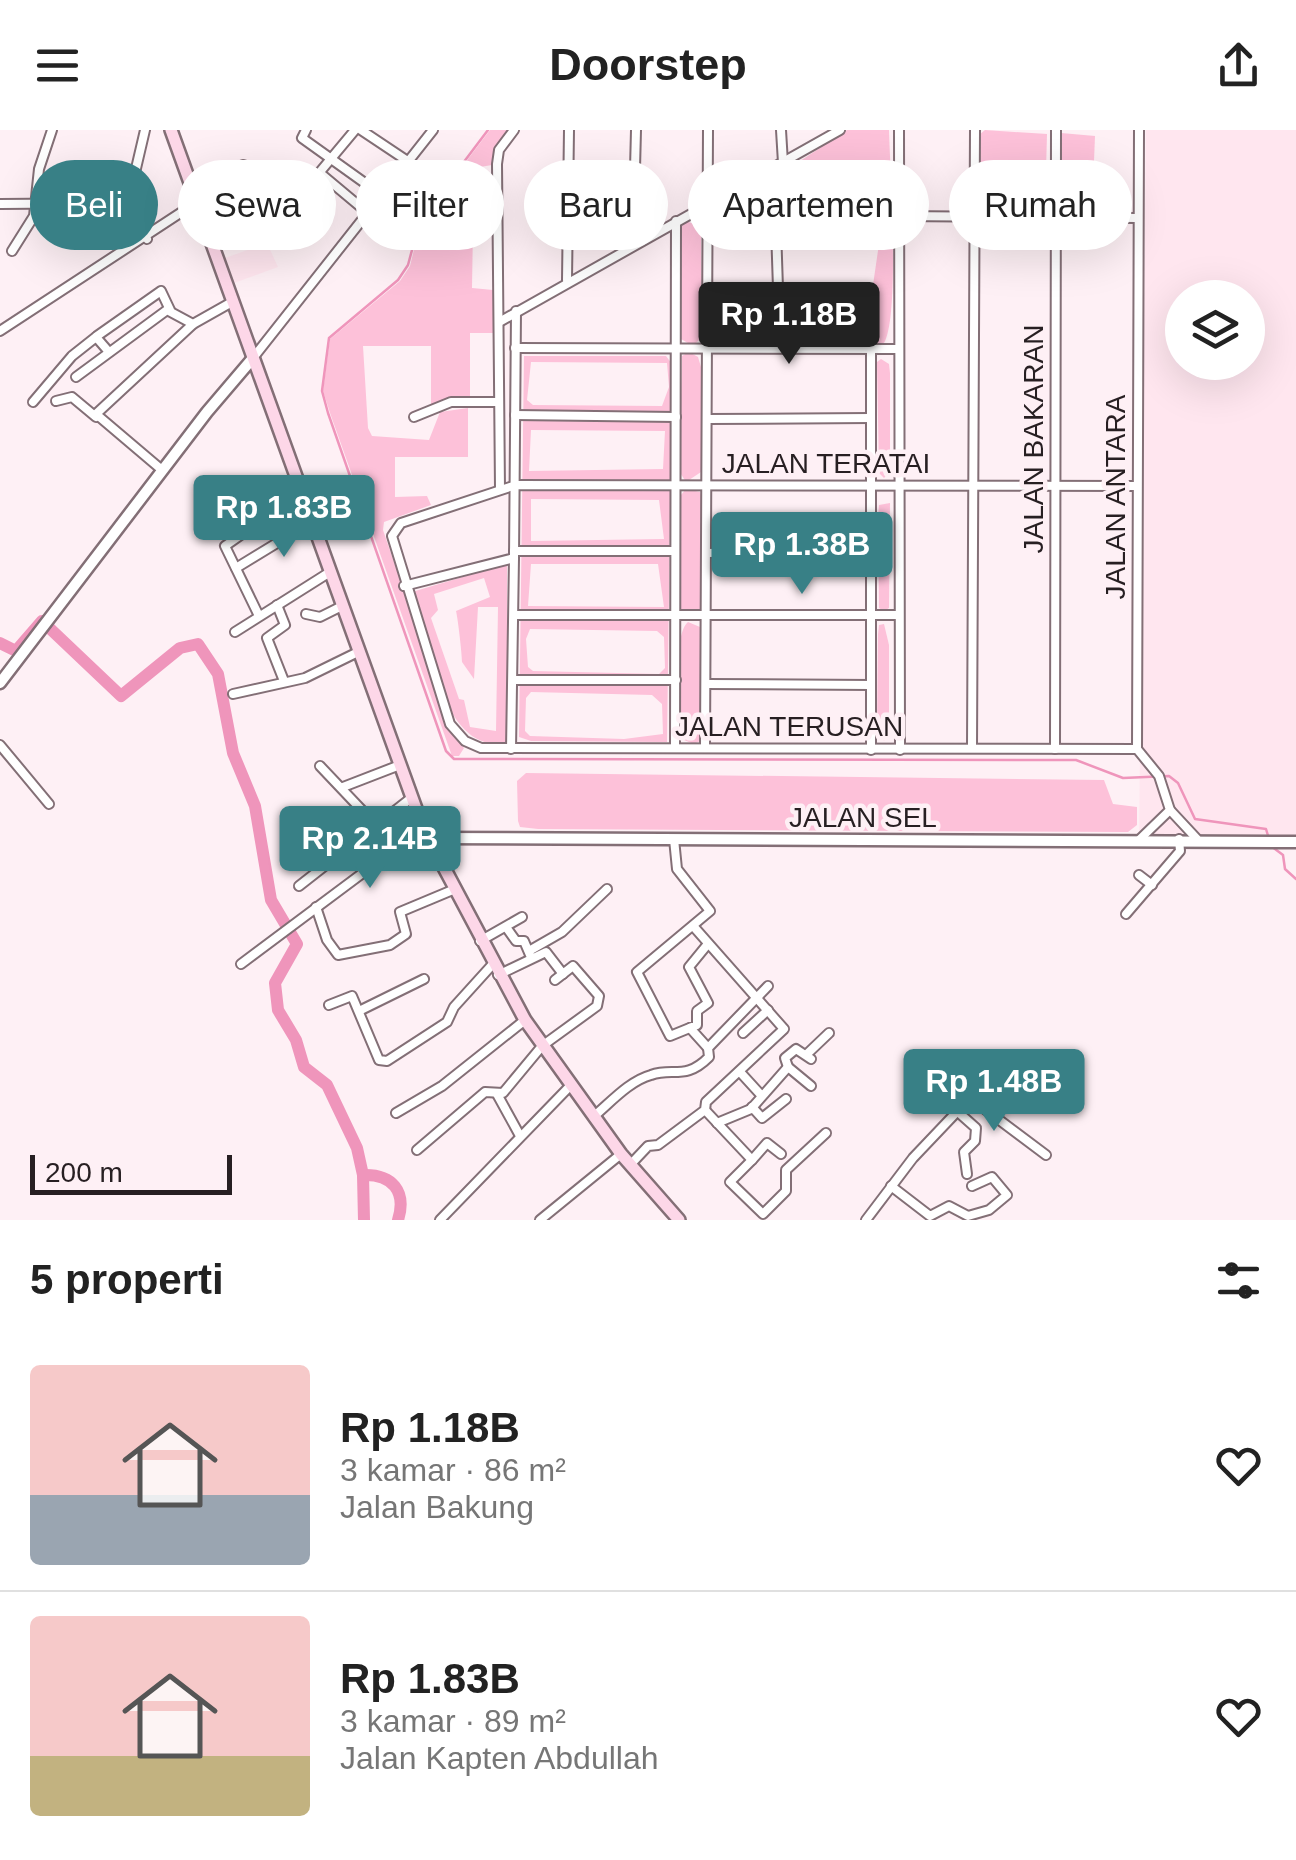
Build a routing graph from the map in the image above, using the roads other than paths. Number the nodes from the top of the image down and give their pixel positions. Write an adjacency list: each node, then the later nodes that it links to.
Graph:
1 (52, 130): 17 (street)
2 (145, 130): 18 (street)
3 (171, 130): 19 (main road)
4 (306, 130): 20 (street)
5 (358, 130): 21 (street); 22 (street)
6 (434, 130): 23 (street)
7 (514, 130): 55 (street)
8 (569, 130): 51 (street)
9 (636, 130): 24 (street)
10 (708, 130): 25 (street)
11 (780, 130): 26 (street)
12 (840, 130): 27 (street)
13 (898, 130): 28 (street)
14 (975, 130): 29 (street)
15 (1056, 130): 30 (street, JALAN BAKARAN)
16 (1138, 130): 38 (street, JALAN ANTARA)
17 (42, 160)
18 (138, 160)
19 (182, 160)
20 (329, 160)
21 (331, 160)
22 (407, 160)
23 (412, 160)
24 (635, 160)
25 (707, 160)
26 (778, 160)
27 (788, 160)
28 (898, 160)
29 (975, 160)
30 (1056, 160)
31 (336, 187): 33 (street)
32 (0, 204): 34 (street)
33 (356, 204)
34 (30, 207)
35 (688, 215): 39 (street)
36 (30, 217): 50 (street)
37 (1132, 218): 38 (street)
38 (1137, 218): 85 (street, JALAN ANTARA)
39 (676, 222): 40 (street); 61 (street)
40 (668, 226)
41 (356, 229): 66 (street)
42 (128, 250): 57 (street)
43 (214, 250): 52 (main road)
44 (622, 250): 51 (street)
45 (706, 250): 62 (street)
46 (779, 250): 60 (street)
47 (898, 250): 64 (street)
48 (974, 250): 84 (street)
49 (1056, 250): 86 (street, JALAN BAKARAN)
50 (12, 251)
51 (568, 280): 54 (street)
52 (232, 302): 56 (street); 66 (main road)
53 (170, 310): 56 (street); 58 (street); 65 (street)
54 (516, 312): 55 (street); 59 (street)
55 (501, 320): 70 (street)
56 (193, 324): 72 (street)
57 (3, 329)
58 (97, 336): 65 (street); 69 (street)
59 (516, 348): 61 (street); 71 (street)
60 (780, 348): 62 (street); 63 (street)
61 (676, 349): 62 (street); 74 (street)
62 (708, 349): 76 (street)
63 (871, 349): 64 (street); 75 (street)
64 (897, 349): 83 (street)
65 (109, 352): 67 (street)
66 (253, 358): 77 (street); 78 (main road)
67 (76, 377)
68 (56, 400): 72 (street)
69 (33, 402)
70 (499, 402): 73 (street); 87 (street)
71 (515, 415): 74 (street); 79 (street)
72 (96, 417): 77 (street)
73 (414, 417)
74 (676, 417): 80 (street)
75 (871, 418): 76 (street); 82 (street)
76 (707, 419): 81 (street)
77 (162, 470): 112 (street)
78 (297, 476): 88 (street); 89 (main road)
79 (516, 485): 80 (street, JALAN TERATAI); 87 (street, JALAN TERATAI); 94 (street)
80 (676, 485): 81 (street, JALAN TERATAI); 91 (street)
81 (707, 485): 82 (street, JALAN TERATAI); 93 (street)
82 (870, 485): 83 (street, JALAN TERATAI); 92 (street)
83 (900, 485): 84 (street, JALAN TERATAI); 103 (street)
84 (972, 485): 86 (street, JALAN TERATAI); 119 (street)
85 (1137, 486): 86 (street, JALAN TERATAI); 122 (street, JALAN ANTARA)
86 (1056, 487): 121 (street, JALAN BAKARAN)
87 (500, 489): 97 (street, JALAN TERATAI)
88 (268, 492)
89 (302, 492): 90 (main road); 95 (street)
90 (313, 521): 95 (street); 96 (main road)
91 (675, 551): 94 (street); 106 (street)
92 (871, 551): 93 (street); 105 (street)
93 (707, 553): 102 (street)
94 (514, 555): 97 (street); 101 (street)
95 (236, 568): 104 (street)
96 (330, 572): 98 (street); 99 (main road)
97 (404, 586): 120 (street, JALAN TERUSAN)
98 (277, 605): 104 (street); 111 (street)
99 (342, 606): 100 (street); 108 (main road)
100 (306, 614)
101 (516, 615): 106 (street); 109 (street)
102 (707, 615): 105 (street); 106 (street); 113 (street)
103 (898, 615): 105 (street); 124 (street)
104 (259, 616): 107 (street)
105 (871, 616): 114 (street)
106 (676, 618): 110 (street)
107 (235, 632)
108 (358, 652): 111 (street); 125 (main road)
109 (515, 680): 110 (street); 120 (street)
110 (676, 680): 117 (street)
111 (284, 681): 115 (street)
112 (0, 683)
113 (706, 684): 114 (street); 118 (street)
114 (871, 685): 123 (street)
115 (233, 694)
116 (0, 745): 129 (street)
117 (675, 747): 118 (street, JALAN TERUSAN); 120 (street, JALAN TERUSAN)
118 (705, 748): 123 (street, JALAN TERUSAN)
119 (972, 748): 121 (street, JALAN TERUSAN); 124 (street, JALAN TERUSAN)
120 (511, 749)
121 (1055, 749): 122 (street, JALAN TERUSAN)
122 (1137, 749): 130 (street)
123 (871, 750): 124 (street, JALAN TERUSAN)
124 (900, 750)
125 (400, 765): 127 (street); 128 (main road)
126 (320, 766): 127 (street)
127 (343, 787): 131 (street)
128 (410, 799): 131 (street); 132 (main road)
129 (49, 804)
130 (1170, 810): 134 (street); 135 (street)
131 (376, 824): 140 (street)
132 (427, 833): 133 (street, JALAN SEL); 142 (main road); 143 (street)
133 (674, 838): 135 (street, JALAN SEL); 147 (street)
134 (1197, 839): 136 (street, JALAN SEL); 137 (street, JALAN SEL)
135 (1138, 840): 136 (street, JALAN SEL)
136 (1180, 840): 139 (street)
137 (1296, 842)
138 (1139, 875): 139 (street)
139 (1152, 885): 144 (street)
140 (300, 886)
141 (607, 888): 150 (street)
142 (455, 889): 143 (street); 148 (main road)
143 (316, 907): 152 (street)
144 (1126, 914)
145 (522, 916): 146 (street)
146 (506, 927): 148 (street); 151 (street)
147 (694, 927): 149 (street); 161 (street)
148 (480, 941): 153 (main road)
149 (707, 945): 156 (street); 161 (street)
150 (543, 948): 151 (street); 164 (street)
151 (530, 955): 153 (street)
152 (241, 964)
153 (495, 970): 159 (street); 160 (main road)
154 (424, 979): 159 (street)
155 (768, 986): 156 (street)
156 (758, 1000): 158 (street); 165 (street)
157 (328, 1004): 159 (street)
158 (768, 1010): 162 (street); 167 (street)
159 (359, 1012)
160 (524, 1020): 164 (main road); 176 (street)
161 (690, 1028): 165 (street)
162 (742, 1033)
163 (829, 1033): 166 (street)
164 (542, 1046): 168 (main road); 170 (street)
165 (708, 1048): 177 (street)
166 (788, 1066): 169 (street); 171 (street)
167 (740, 1072): 171 (street); 174 (street)
168 (570, 1086): 177 (main road); 180 (street)
169 (812, 1086)
170 (497, 1094): 180 (street); 181 (street)
171 (762, 1095): 173 (street)
172 (786, 1099): 173 (street)
173 (752, 1107): 178 (street)
174 (705, 1110): 178 (street); 184 (street)
175 (958, 1112): 183 (street); 186 (street); 187 (street)
176 (396, 1113)
177 (593, 1117): 184 (main road)
178 (716, 1123): 185 (street)
179 (826, 1132): 185 (street)
180 (519, 1134): 190 (street)
181 (418, 1150)
182 (781, 1154): 185 (street)
183 (1046, 1155)
184 (626, 1160): 191 (street); 192 (main road)
185 (752, 1160)
186 (967, 1174)
187 (891, 1186): 189 (street); 193 (street)
188 (972, 1186): 189 (street)
189 (986, 1210): 194 (street)
190 (440, 1220)
191 (540, 1220)
192 (678, 1220)
193 (866, 1220)
194 (990, 1220)

